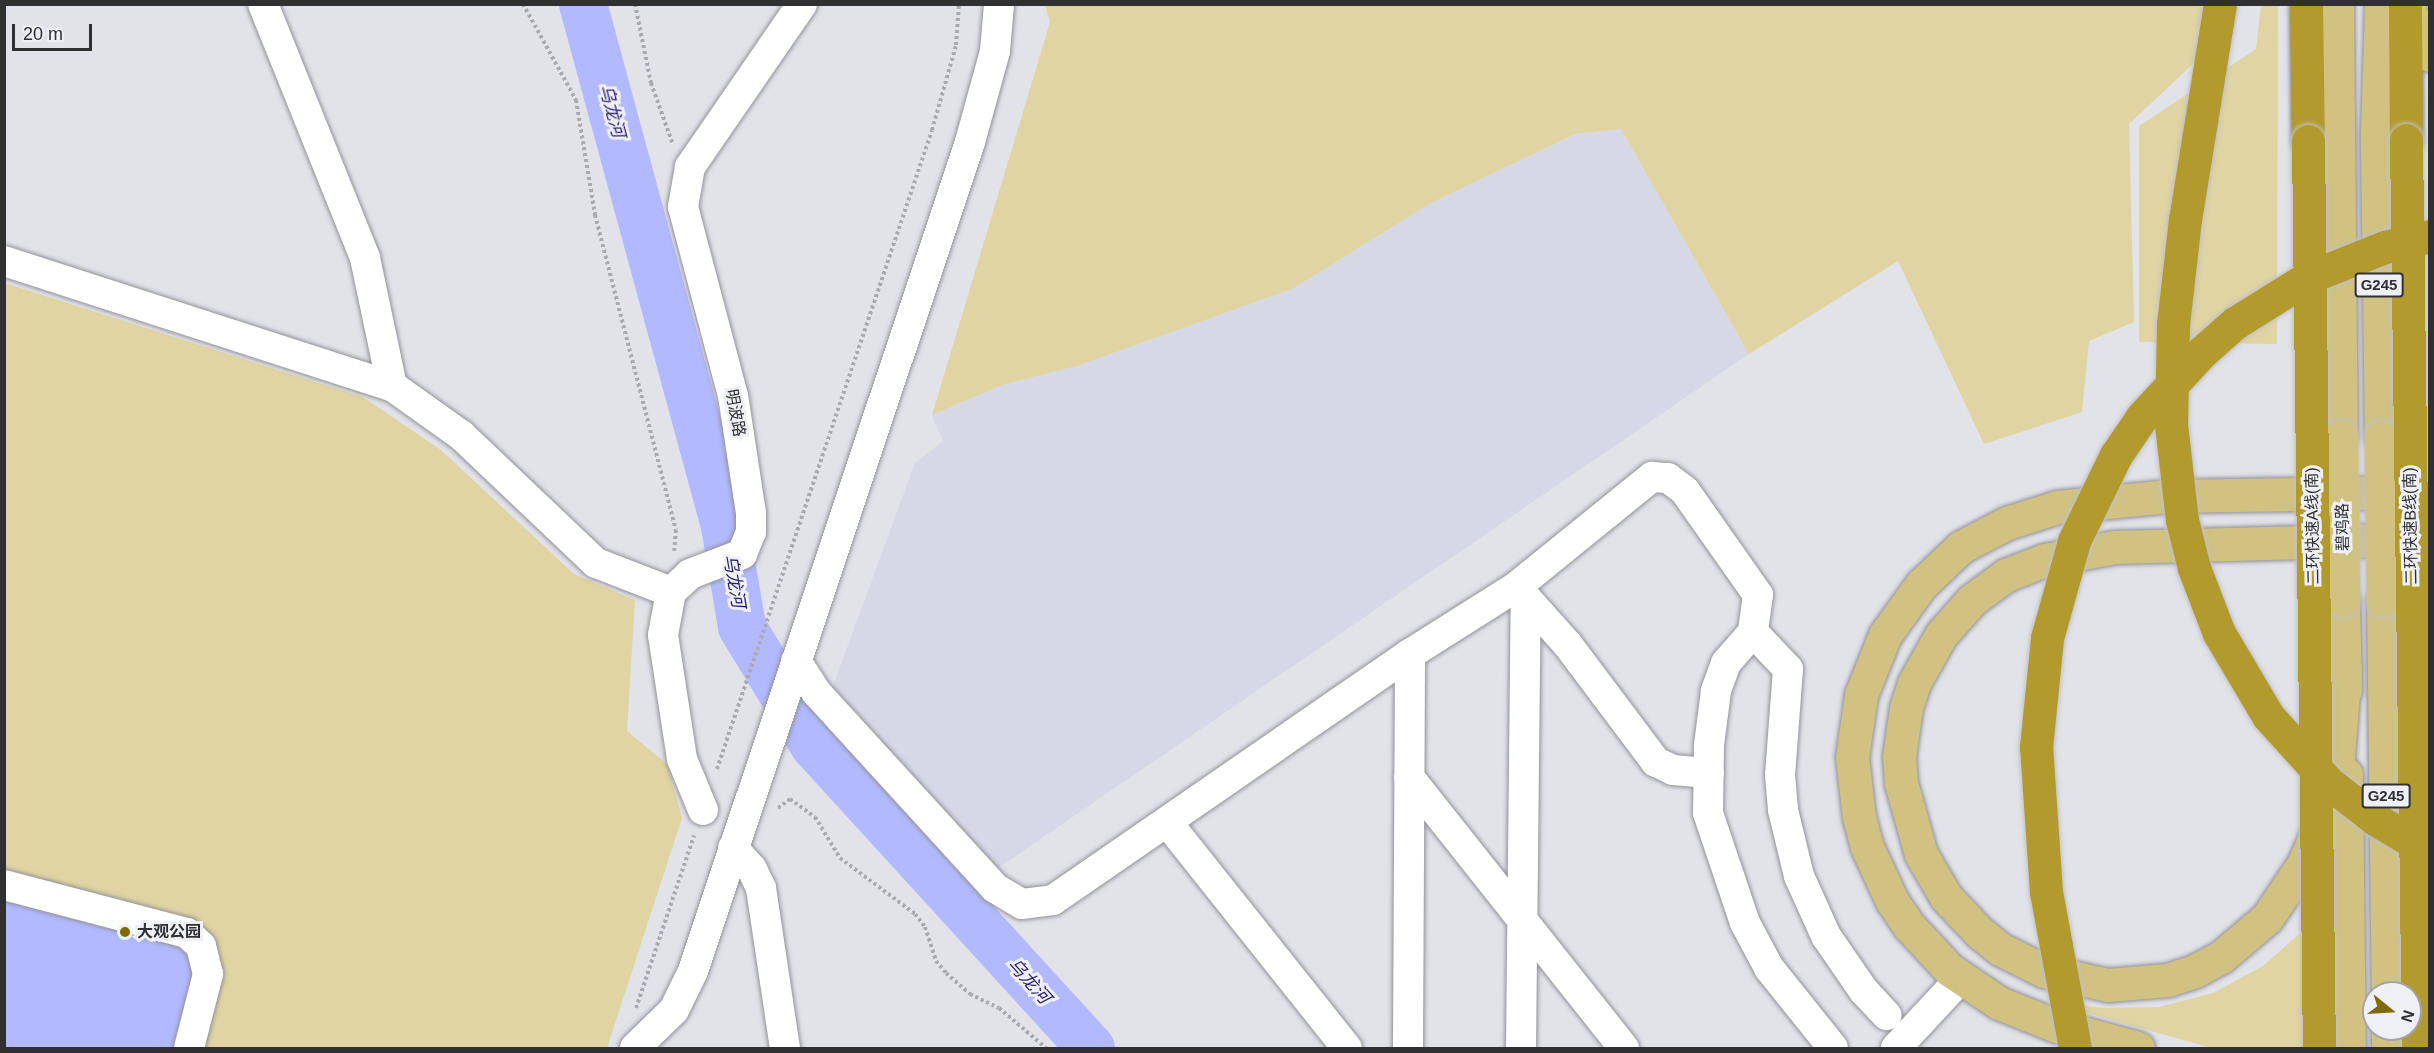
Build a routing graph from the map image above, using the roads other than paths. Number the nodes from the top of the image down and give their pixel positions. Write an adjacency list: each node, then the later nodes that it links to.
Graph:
1 (263, 4): 12 (street)
2 (802, 4): 15 (street, 明波路)
3 (999, 4): 19 (street)
4 (2220, 4): 26 (highway, bridge)
5 (2306, 4): 45 (highway, 二环快速A线(南), bridge)
6 (2337, 4): 20 (main road, 碧鸡路 / G245, bridge)
7 (2381, 4): 30 (main road, G245, bridge)
8 (2405, 4): 9 (main road); 48 (highway, 二环快速B线(南), bridge)
9 (2430, 55)
10 (2430, 236): 43 (highway, bridge)
11 (4, 261): 12 (street)
12 (392, 386): 15 (street)
13 (2430, 492): 29 (main road)
14 (2430, 539): 20 (main road)
15 (681, 583): 23 (street)
16 (1521, 592): 17 (street); 18 (street); 21 (street); 28 (street)
17 (1753, 632): 21 (street); 32 (street)
18 (1410, 654): 22 (street); 24 (street)
19 (795, 665): 24 (street); 25 (street)
20 (2345, 668): 46 (main road, 碧鸡路 / G245)
21 (1709, 773): 41 (street)
22 (1409, 777): 28 (street); 38 (street)
23 (703, 810)
24 (1167, 822): 37 (street)
25 (733, 848): 35 (street); 36 (street)
26 (2430, 852)
27 (4, 885): 34 (street)
28 (1524, 922): 39 (street); 40 (street)
29 (1961, 978): 42 (street); 44 (main road)
30 (2388, 981)
31 (2430, 982): 47 (main road)
32 (1886, 1015)
33 (2430, 1045): 49 (street)
34 (189, 1048)
35 (635, 1048)
36 (785, 1048)
37 (1347, 1048)
38 (1408, 1048)
39 (1521, 1048)
40 (1624, 1048)
41 (1833, 1048)
42 (1896, 1048)
43 (2075, 1048)
44 (2138, 1048)
45 (2319, 1048)
46 (2349, 1048)
47 (2413, 1048)
48 (2418, 1048)
49 (2425, 1048)

